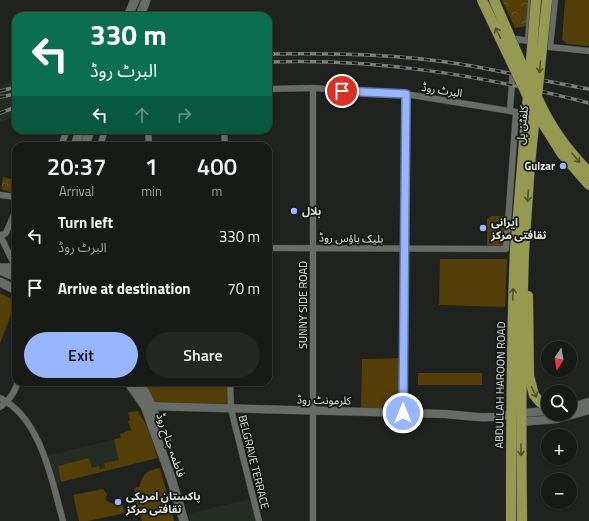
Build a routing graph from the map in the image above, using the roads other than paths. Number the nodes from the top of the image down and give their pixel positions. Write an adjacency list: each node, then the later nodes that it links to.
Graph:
1 (135, 0): 9 (main road)
2 (146, 0): 10 (main road)
3 (482, 0): 19 (main road, one-way to 3, bridge)
4 (494, 0): 18 (main road, one-way to 18, bridge)
5 (531, 0): 11 (street)
6 (536, 0): 27 (main road, کلفٹن پل, bridge)
7 (547, 0): 27 (main road, کلفٹن پل, one-way to 27, bridge)
8 (555, 0): 12 (street)
9 (130, 12)
10 (142, 12)
11 (528, 41): 12 (street); 17 (street)
12 (550, 48): 13 (street)
13 (589, 51)
14 (313, 88): 15 (street, البرٹ روڈ); 16 (street, البرٹ روڈ); 25 (street, SUNNY SIDE ROAD)
15 (272, 90)
16 (406, 94): 17 (street, البرٹ روڈ); 26 (street)
17 (513, 111): 27 (street)
18 (589, 172)
19 (589, 185)
20 (0, 195): 21 (street)
21 (12, 196)
22 (12, 219): 23 (street)
23 (0, 235): 28 (street)
24 (272, 248): 25 (street, بلیک ہاؤس روڈ)
25 (313, 248): 26 (street, بلیک ہاؤس روڈ); 46 (street, SUNNY SIDE ROAD)
26 (404, 249): 27 (street, بلیک ہاؤس روڈ); 49 (street)
27 (517, 252): 41 (main road, one-way to 41); 50 (main road, ABDULLAH HAROON ROAD)
28 (12, 260)
29 (12, 268): 30 (main road)
30 (0, 269): 31 (main road)
31 (12, 275)
32 (0, 282): 33 (main road)
33 (12, 288)
34 (16, 386): 39 (street)
35 (131, 386): 42 (main road, فاطمہ جناح روڈ)
36 (140, 386): 42 (main road, فاطمہ جناح روڈ)
37 (230, 386): 45 (street, BELGRAVE TERRACE)
38 (0, 398): 39 (street)
39 (8, 402): 44 (street); 51 (street)
40 (589, 402): 43 (street)
41 (541, 403)
42 (148, 406): 45 (street, کلرمونٹ روڈ); 52 (main road, فاطمہ جناح روڈ); 53 (main road, فاطمہ جناح روڈ)
43 (577, 406)
44 (0, 407)
45 (231, 409): 46 (street, کلرمونٹ روڈ); 54 (street, BELGRAVE TERRACE)
46 (313, 410): 49 (street, کلرمونٹ روڈ); 55 (street, SUNNY SIDE ROAD)
47 (589, 410): 50 (street)
48 (541, 412): 50 (street)
49 (403, 413): 50 (street, کلرمونٹ روڈ)
50 (513, 418): 56 (main road, ABDULLAH HAROON ROAD); 57 (main road, ABDULLAH HAROON ROAD, one-way to 57)
51 (63, 521)
52 (184, 521)
53 (190, 521)
54 (259, 521)
55 (313, 521)
56 (511, 521)
57 (522, 521)

